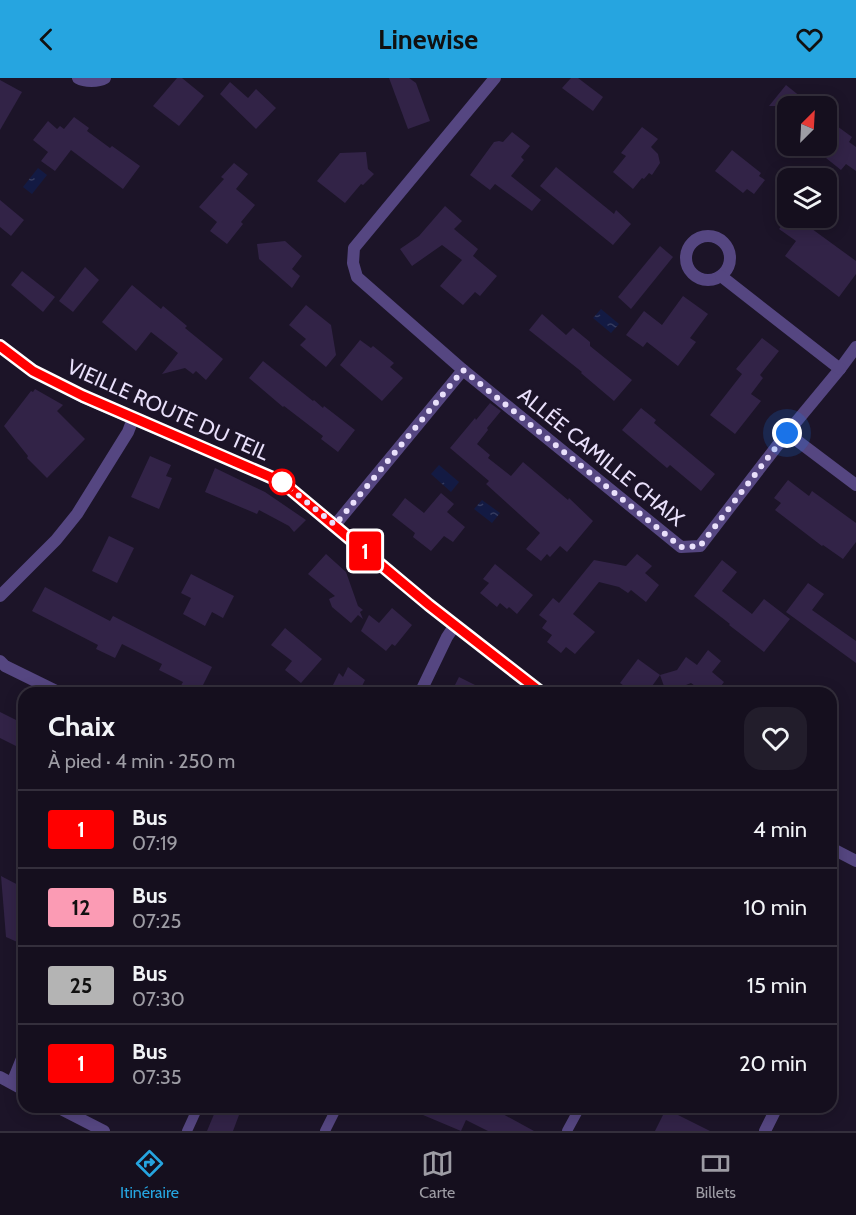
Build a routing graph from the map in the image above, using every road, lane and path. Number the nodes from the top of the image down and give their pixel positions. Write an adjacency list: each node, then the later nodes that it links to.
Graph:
1 (78, 78): 2 (street)
2 (105, 78)
3 (490, 80): 8 (street, ALLÉE CAMILLE CHAIX)
4 (721, 276): 7 (street)
5 (0, 346): 9 (street, VIEILLE ROUTE DU TEIL)
6 (856, 347): 7 (street, ALLÉE CAMILLE CHAIX)
7 (840, 369): 10 (street, ALLÉE CAMILLE CHAIX)
8 (463, 370): 10 (street, ALLÉE CAMILLE CHAIX); 12 (street)
9 (133, 419): 12 (street, VIEILLE ROUTE DU TEIL); 13 (street)
10 (787, 433): 11 (street)
11 (856, 485)
12 (335, 525): 14 (street, VIEILLE ROUTE DU TEIL)
13 (0, 596)
14 (454, 625): 17 (street); 18 (street, VIEILLE ROUTE DU TEIL)
15 (0, 661): 16 (street)
16 (48, 687)
17 (423, 687)
18 (534, 687)
19 (837, 851): 20 (street)
20 (856, 861)
21 (18, 1061): 22 (lane)
22 (6, 1080)
23 (69, 1113): 28 (street)
24 (195, 1113): 29 (lane)
25 (334, 1113): 30 (lane)
26 (577, 1113): 31 (lane)
27 (774, 1113): 32 (street)
28 (104, 1131)
29 (187, 1131)
30 (325, 1131)
31 (567, 1131)
32 (765, 1131)

